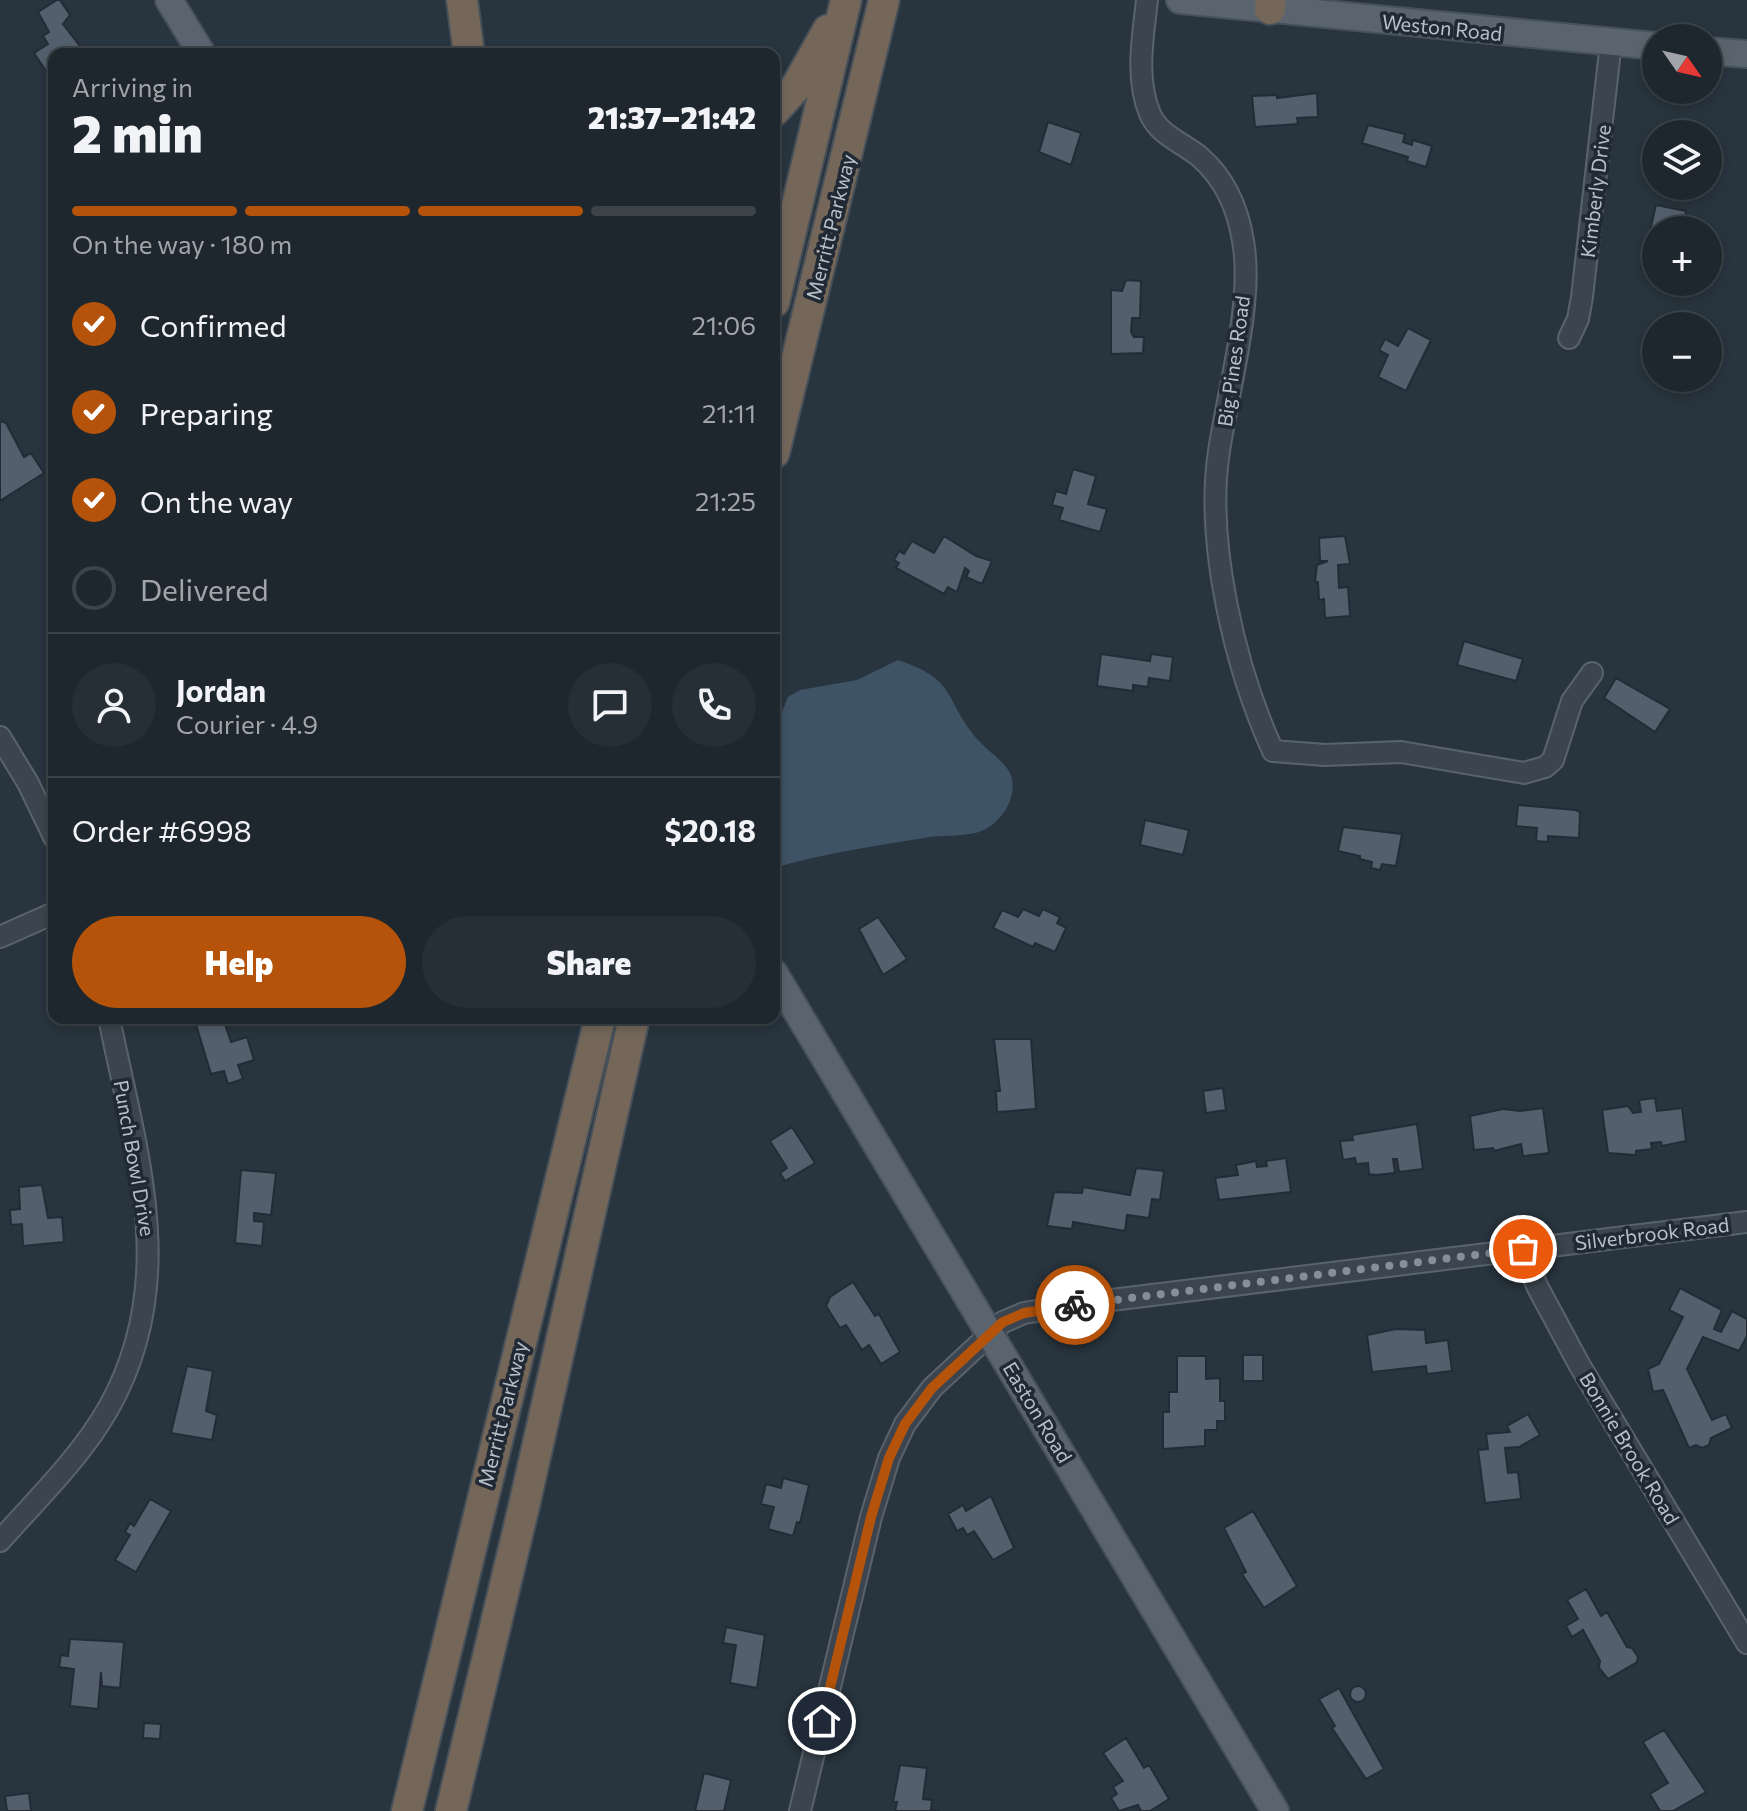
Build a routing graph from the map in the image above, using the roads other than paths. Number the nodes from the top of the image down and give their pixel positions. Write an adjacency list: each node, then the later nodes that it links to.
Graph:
1 (169, 0): 10 (main road)
2 (462, 0): 11 (highway)
3 (845, 0): 14 (highway); 15 (highway, Merritt Parkway)
4 (884, 0): 17 (highway, Merritt Parkway)
5 (1147, 0): 18 (street, Big Pines Road)
6 (1180, 0): 7 (main road, Weston Road)
7 (1271, 5): 8 (main road, Weston Road)
8 (1611, 42): 9 (main road, Weston Road); 16 (street, Kimberly Drive)
9 (1642, 45)
10 (198, 48)
11 (468, 48)
12 (1722, 52): 13 (main road)
13 (1747, 54)
14 (780, 103)
15 (780, 276)
16 (1569, 338)
17 (780, 428)
18 (1592, 673)
19 (0, 737): 20 (street)
20 (48, 825)
21 (48, 916): 22 (street)
22 (0, 937)
23 (780, 983): 29 (main road, Easton Road)
24 (110, 1024): 30 (street, Punch Bowl Drive)
25 (599, 1024): 32 (highway, Merritt Parkway)
26 (633, 1024): 33 (highway, Merritt Parkway)
27 (1747, 1222): 28 (street, Silverbrook Road)
28 (1523, 1249): 29 (street, Silverbrook Road); 31 (street, Bonnie Brook Road)
29 (992, 1333): 34 (street, Silverbrook Road); 35 (main road, Easton Road)
30 (0, 1541)
31 (1747, 1643)
32 (407, 1811)
33 (451, 1811)
34 (800, 1811)
35 (1275, 1811)

